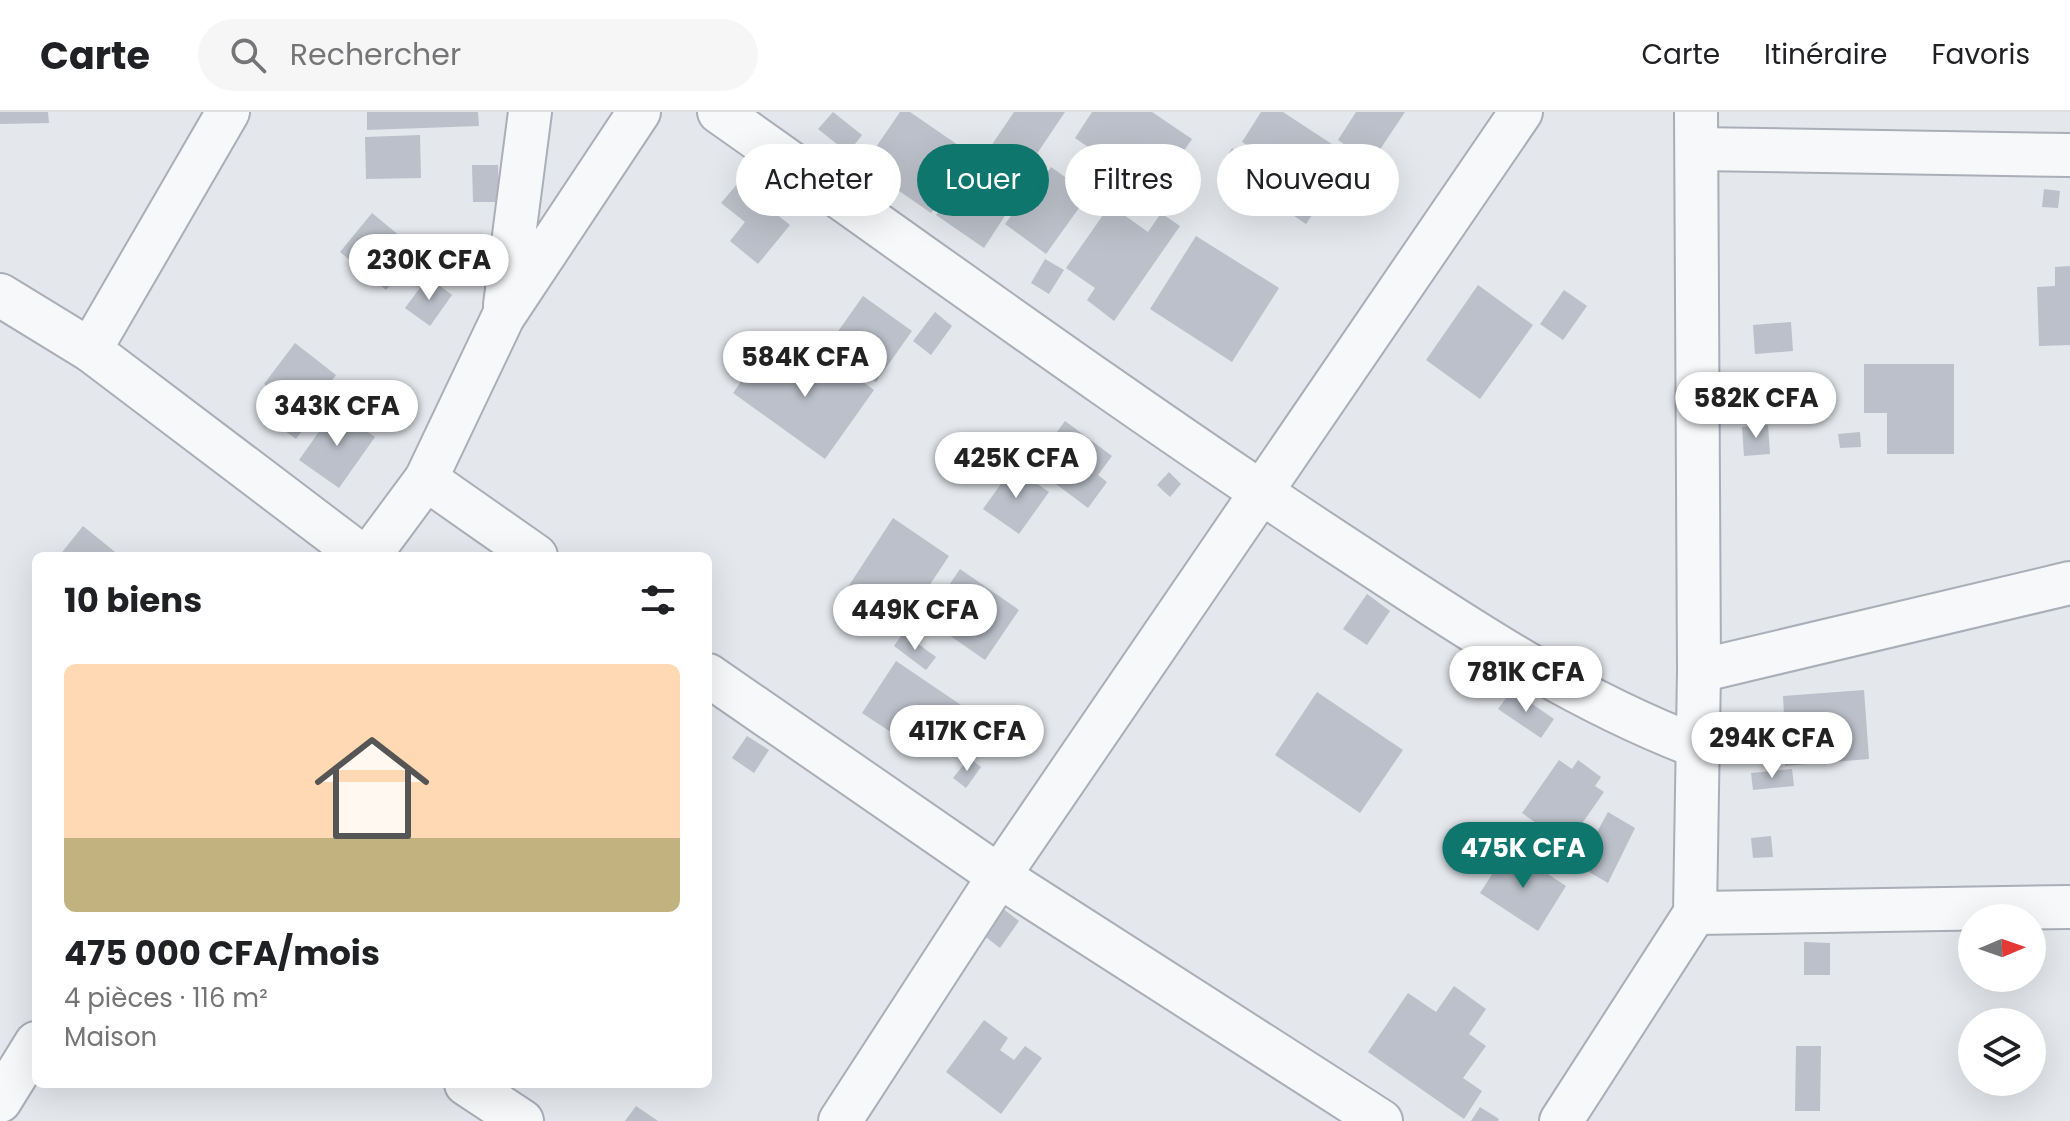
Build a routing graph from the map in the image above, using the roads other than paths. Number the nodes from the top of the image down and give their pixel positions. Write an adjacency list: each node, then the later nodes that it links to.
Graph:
1 (228, 112): 10 (street)
2 (530, 112): 9 (street)
3 (639, 112): 9 (street)
4 (719, 112): 12 (street)
5 (1521, 112): 12 (street)
6 (1696, 130): 7 (street); 17 (street)
7 (2070, 155)
8 (0, 295): 10 (street)
9 (503, 317): 11 (street)
10 (90, 350): 13 (street)
11 (426, 479): 14 (street); 15 (street)
12 (1261, 493): 19 (street); 20 (street)
13 (357, 552)
14 (372, 552)
15 (530, 552)
16 (2070, 583): 17 (street)
17 (1699, 671): 19 (street)
18 (712, 678): 20 (street)
19 (1698, 747): 22 (street)
20 (999, 876): 27 (street); 28 (street)
21 (2070, 907): 22 (street)
22 (1695, 913): 29 (street)
23 (32, 1049): 25 (street)
24 (472, 1088): 26 (street)
25 (0, 1101)
26 (522, 1121)
27 (840, 1121)
28 (1381, 1121)
29 (1561, 1121)

